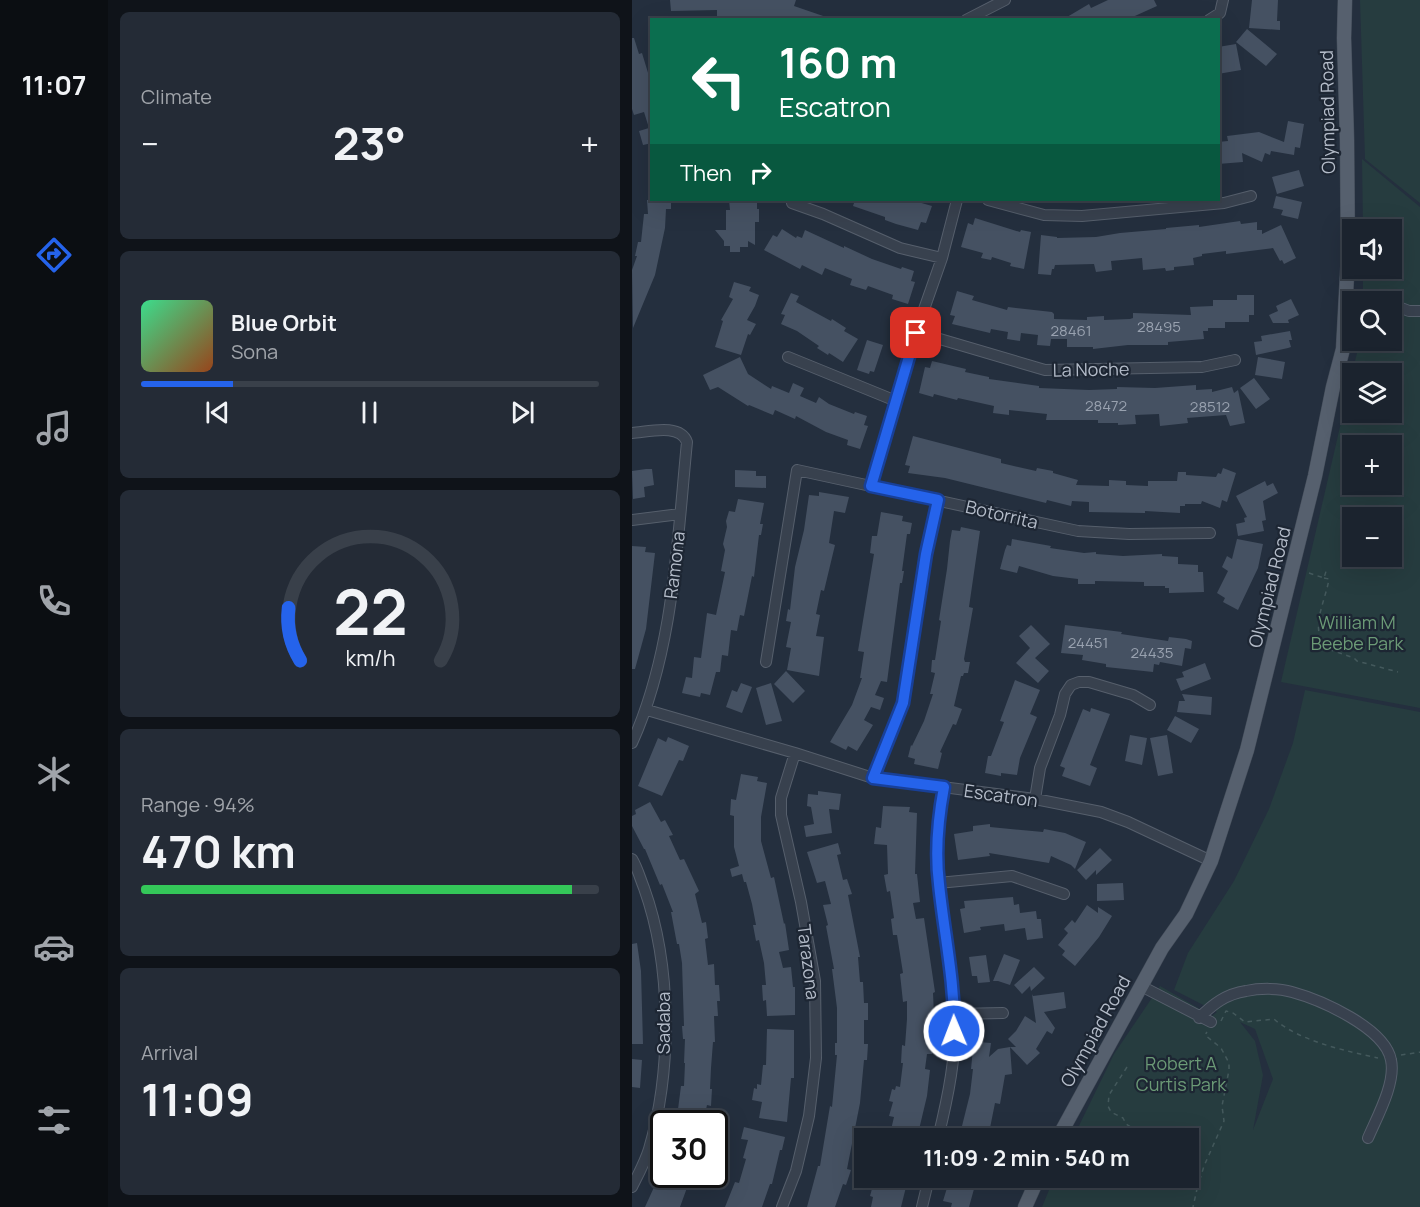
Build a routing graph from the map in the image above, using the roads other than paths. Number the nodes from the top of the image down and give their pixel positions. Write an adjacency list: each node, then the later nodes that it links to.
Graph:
1 (1005, 0): 4 (street)
2 (1223, 0): 6 (street)
3 (1345, 0): 12 (main road, Olympiad Road)
4 (983, 4): 5 (street)
5 (968, 18)
6 (1212, 18)
7 (1251, 196): 9 (street)
8 (957, 201): 11 (street)
9 (992, 201)
10 (792, 203): 11 (street)
11 (942, 258): 15 (street)
12 (1345, 291)
13 (1402, 308): 14 (street)
14 (1421, 311)
15 (916, 333): 18 (street, La Noche); 19 (street)
16 (1342, 351): 35 (main road, Olympiad Road)
17 (788, 357): 19 (street)
18 (1235, 360)
19 (896, 401): 21 (street)
20 (632, 433): 23 (street, Ramona)
21 (871, 486): 22 (street, Botorrita); 26 (street, Botorrita)
22 (938, 500): 25 (street, Botorrita); 31 (street)
23 (680, 514): 24 (street); 28 (street, Ramona)
24 (632, 520)
25 (1210, 533)
26 (766, 662)
27 (1150, 705): 33 (street)
28 (647, 710): 29 (street, Ramona); 30 (street, Escatron)
29 (632, 743)
30 (795, 753): 31 (street, Escatron); 49 (street, Tarazona)
31 (873, 778): 32 (street, Escatron)
32 (944, 787): 33 (street, Escatron); 36 (street)
33 (1036, 799): 35 (street, Escatron)
34 (632, 859): 46 (street, Sadaba)
35 (1211, 861): 38 (main road, Olympiad Road)
36 (938, 883): 37 (street); 40 (street)
37 (1064, 894)
38 (1141, 986): 41 (street); 44 (main road, Olympiad Road)
39 (1003, 1013): 40 (street)
40 (955, 1014): 43 (street)
41 (1199, 1018): 42 (street); 45 (street)
42 (1213, 1026)
43 (940, 1128)
44 (1063, 1128)
45 (1368, 1138)
46 (632, 1187)
47 (927, 1188): 50 (street)
48 (1034, 1188): 51 (main road)
49 (782, 1207)
50 (922, 1207)
51 (1025, 1207)

